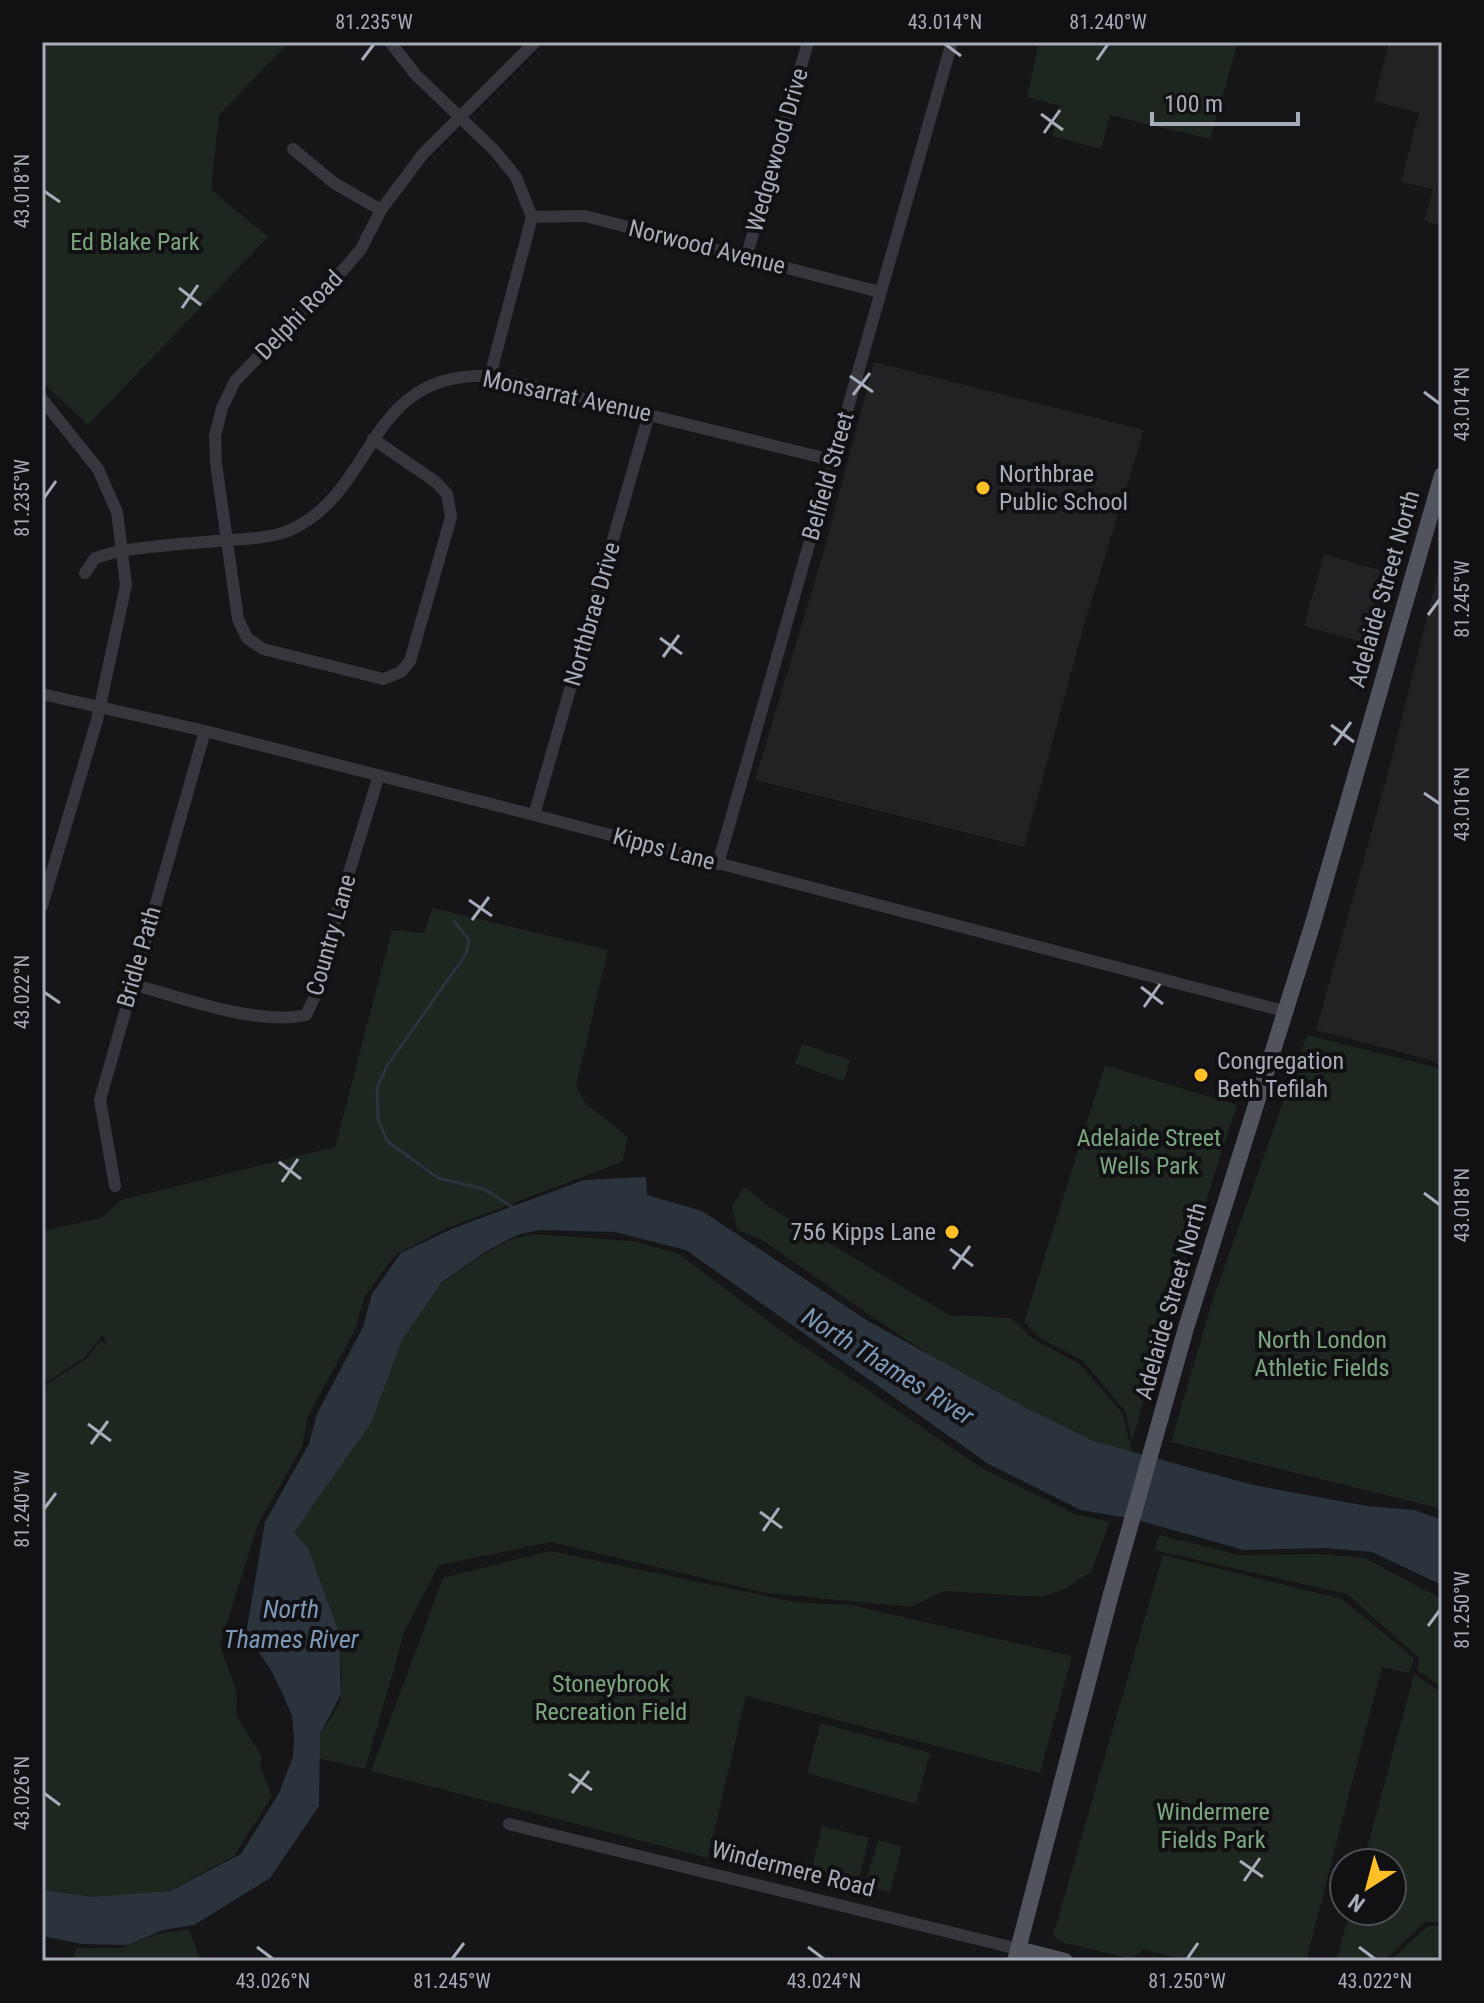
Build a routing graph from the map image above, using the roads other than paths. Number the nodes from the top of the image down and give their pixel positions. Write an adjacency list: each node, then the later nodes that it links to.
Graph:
1 (390, 42): 5 (street)
2 (535, 42): 5 (street, Delphi Road)
3 (808, 42): 9 (street, Wedgewood Drive)
4 (952, 42): 10 (street, Belfield Street)
5 (460, 117): 7 (street, Delphi Road); 8 (street)
6 (293, 149): 7 (street)
7 (381, 210): 17 (street, Delphi Road)
8 (532, 217): 9 (street, Norwood Avenue); 11 (street)
9 (746, 258): 10 (street, Norwood Avenue)
10 (880, 292): 15 (street, Belfield Street)
11 (490, 376): 13 (street, Monsarrat Avenue); 14 (street, Monsarrat Avenue)
12 (42, 399): 18 (street)
13 (649, 414): 15 (street, Monsarrat Avenue); 24 (street, Northbrae Drive)
14 (373, 439): 17 (street, Monsarrat Avenue); 17 (street, Delphi Road)
15 (832, 460): 25 (street, Belfield Street)
16 (1442, 475): 28 (main road, Adelaide Street North)
17 (226, 540): 18 (street, Monsarrat Avenue)
18 (124, 550): 19 (street, Monsarrat Avenue); 21 (street)
19 (85, 573)
20 (42, 694): 21 (street, Kipps Lane)
21 (100, 708): 22 (street, Kipps Lane); 26 (street)
22 (205, 731): 23 (street, Kipps Lane); 27 (street, Bridle Path)
23 (379, 775): 24 (street, Kipps Lane); 27 (street, Country Lane)
24 (534, 815): 25 (street, Kipps Lane)
25 (718, 864): 28 (street, Kipps Lane)
26 (42, 906)
27 (131, 984): 29 (street, Bridle Path)
28 (1284, 1011): 31 (main road, Adelaide Street North)
29 (115, 1186)
30 (509, 1824): 31 (street, Windermere Road)
31 (1016, 1955): 32 (main road, Windermere Road)
32 (1065, 1961)

